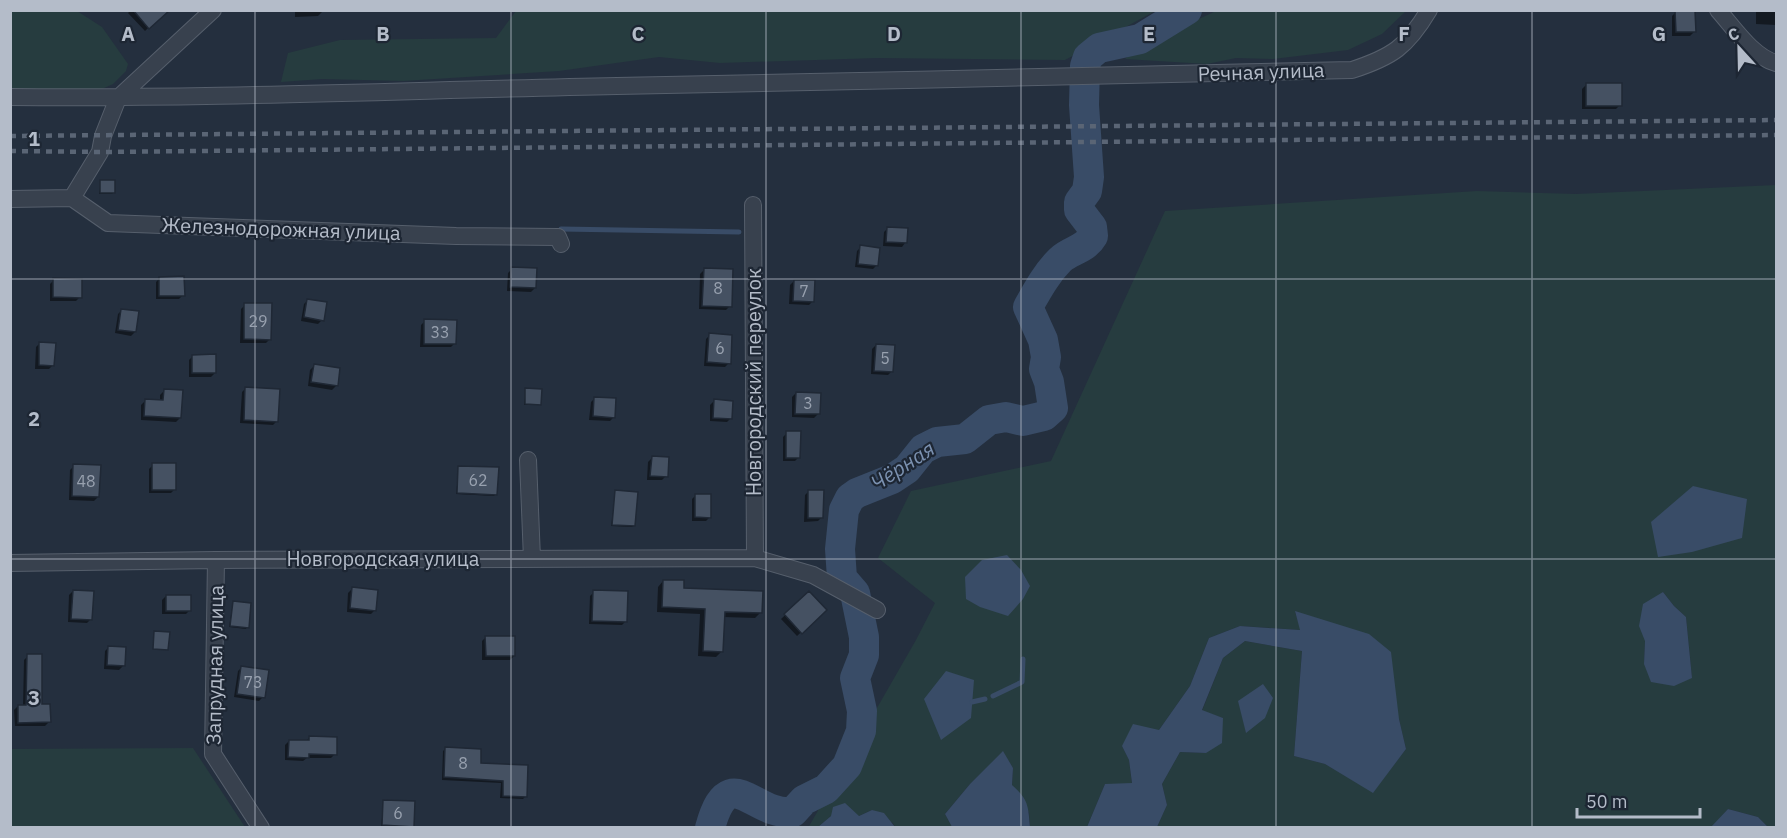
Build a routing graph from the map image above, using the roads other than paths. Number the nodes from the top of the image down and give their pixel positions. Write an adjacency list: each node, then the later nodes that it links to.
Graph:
1 (213, 10): 6 (street)
2 (1429, 10): 6 (street, Речная улица)
3 (1718, 10): 4 (street)
4 (1776, 63)
5 (10, 97): 6 (street, Речная улица)
6 (118, 98): 7 (street)
7 (72, 198): 8 (street); 10 (street, Железнодорожная улица)
8 (10, 200)
9 (753, 205): 12 (street, Новгородский переулок)
10 (559, 240)
11 (528, 460): 13 (street)
12 (755, 558): 13 (street, Новгородская улица); 16 (street, Новгородская улица)
13 (532, 559): 14 (street, Новгородская улица)
14 (216, 560): 15 (street, Новгородская улица); 17 (street, Запрудная улица)
15 (10, 563)
16 (877, 610)
17 (261, 828)

